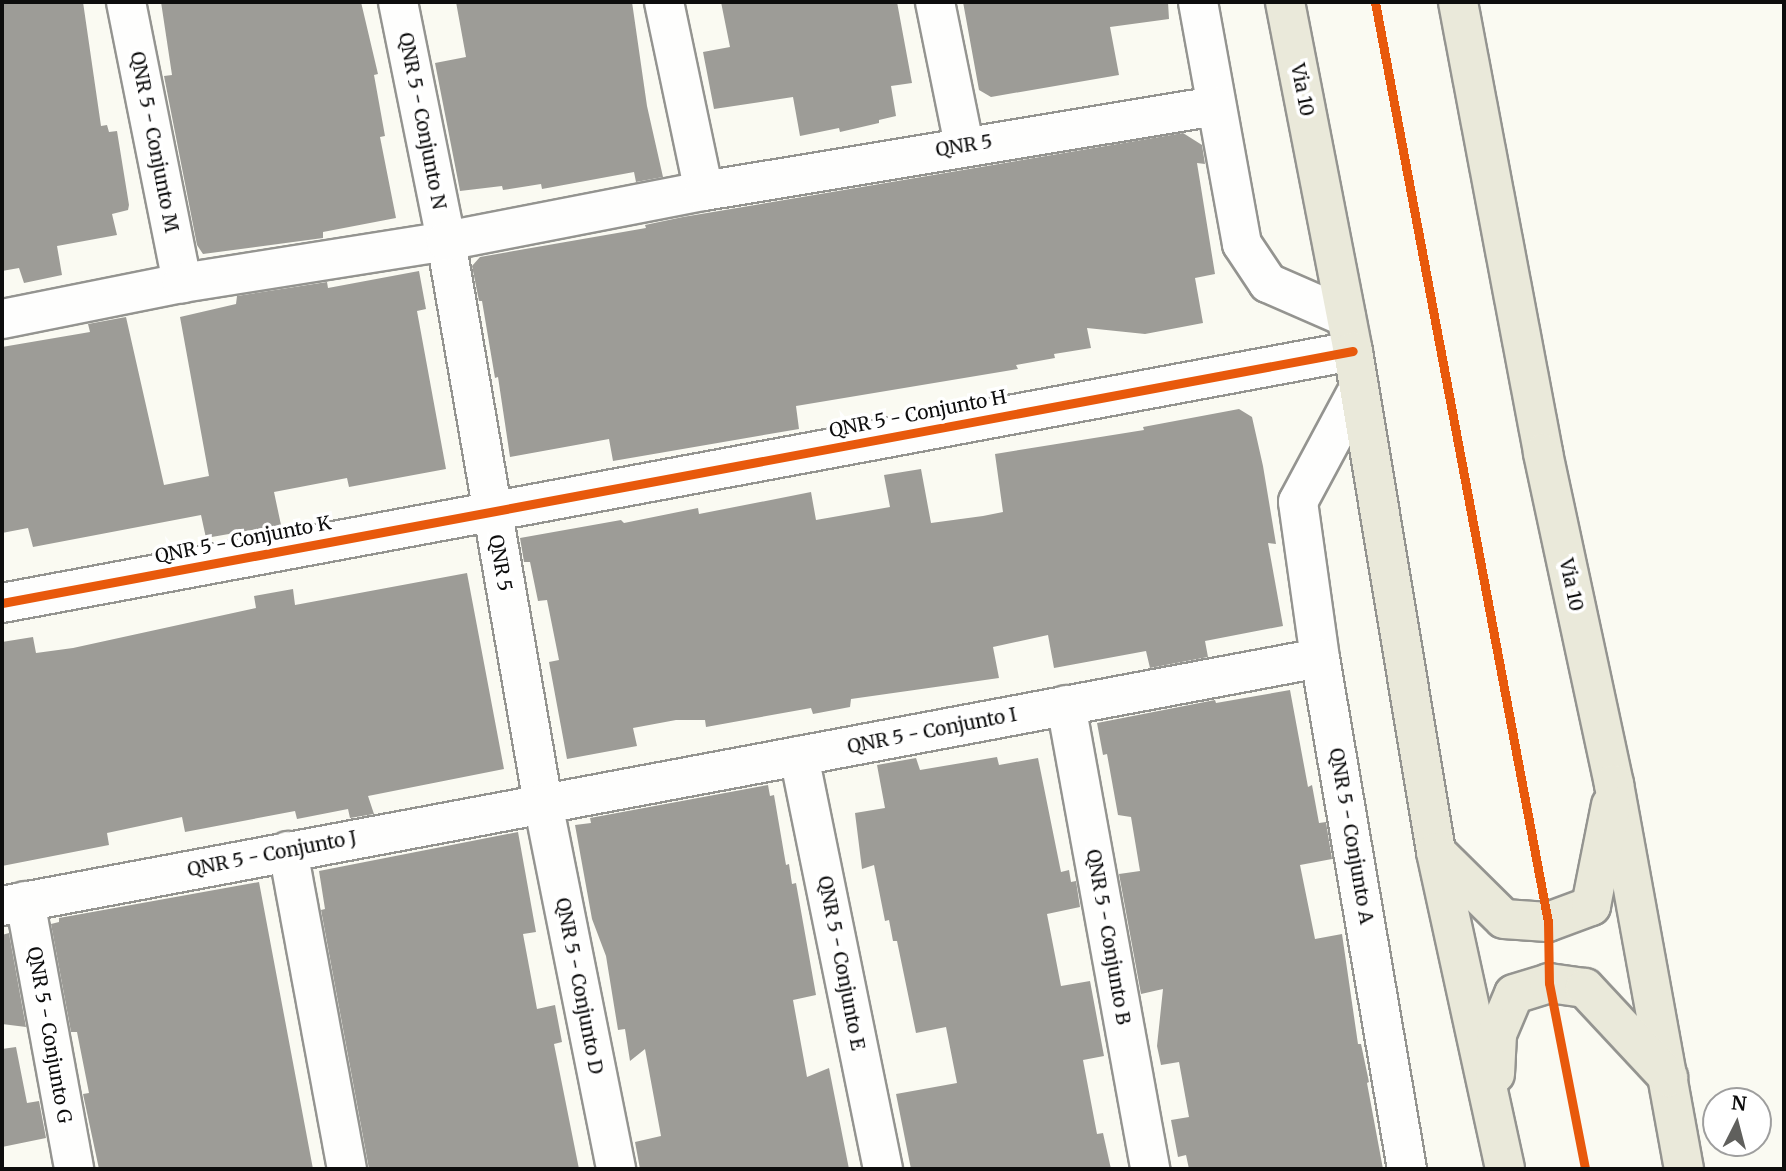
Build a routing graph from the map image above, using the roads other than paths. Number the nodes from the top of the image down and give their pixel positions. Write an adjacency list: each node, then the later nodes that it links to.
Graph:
1 (126, 2): 12 (street, QNR 5 - Conjunto M)
2 (398, 2): 11 (street, QNR 5 - Conjunto N)
3 (664, 2): 10 (street)
4 (935, 2): 9 (street)
5 (1198, 2): 8 (street)
6 (1285, 2): 14 (main road, Via 10)
7 (1458, 2): 21 (main road, Via 10)
8 (1215, 106): 9 (street, QNR 5); 14 (street)
9 (964, 145): 10 (street, QNR 5)
10 (704, 191): 11 (street, QNR 5)
11 (446, 241): 12 (street, QNR 5); 16 (street, QNR 5)
12 (182, 283): 13 (street, QNR 5)
13 (2, 319)
14 (1349, 334): 15 (main road, Via 10); 16 (street, QNR 5 - Conjunto H)
15 (1359, 388): 18 (street, QNR 5 - Conjunto A); 24 (main road, Via 10)
16 (491, 512): 17 (street, QNR 5 - Conjunto K); 22 (street, QNR 5)
17 (2, 603)
18 (1320, 658): 19 (street, QNR 5 - Conjunto I); 33 (street, QNR 5 - Conjunto A)
19 (1066, 705): 20 (street, QNR 5 - Conjunto I); 32 (street, QNR 5 - Conjunto B)
20 (799, 756): 22 (street, QNR 5 - Conjunto I); 31 (street, QNR 5 - Conjunto E)
21 (1615, 784): 24 (main road); 26 (main road, Via 10)
22 (543, 803): 23 (street, QNR 5 - Conjunto J); 30 (street, QNR 5 - Conjunto D)
23 (288, 851): 25 (street, QNR 5 - Conjunto J); 29 (street)
24 (1436, 852): 27 (main road, Via 10)
25 (13, 903): 28 (street, QNR 5 - Conjunto G)
26 (1668, 1077): 27 (main road); 35 (main road, Via 10)
27 (1494, 1105): 34 (main road, Via 10)
28 (74, 1169)
29 (347, 1169)
30 (615, 1169)
31 (883, 1169)
32 (1150, 1169)
33 (1407, 1169)
34 (1505, 1169)
35 (1684, 1169)

